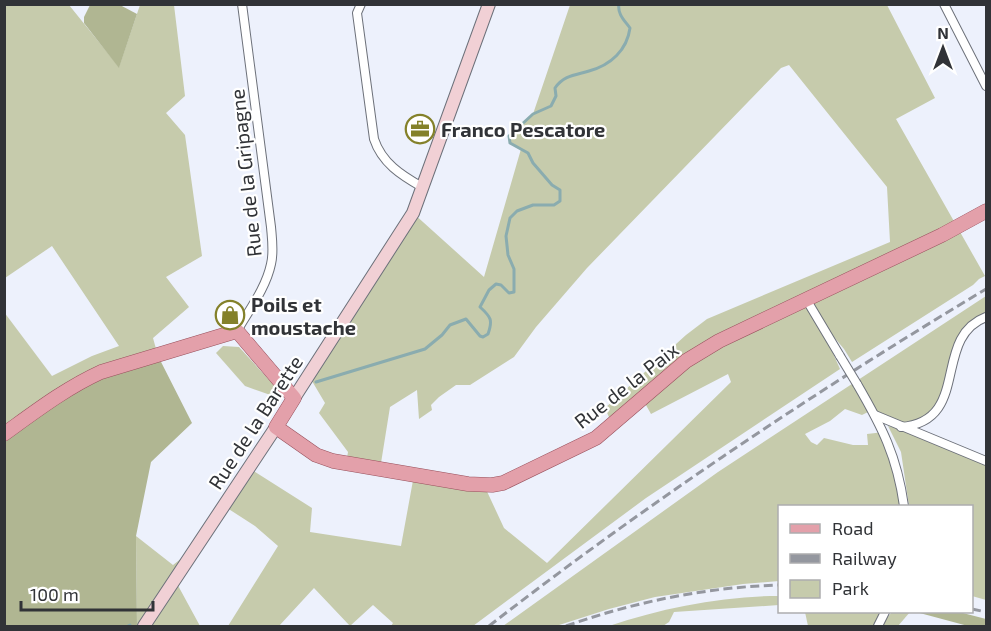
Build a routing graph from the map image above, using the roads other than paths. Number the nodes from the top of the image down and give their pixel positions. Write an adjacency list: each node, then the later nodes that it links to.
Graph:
1 (242, 4): 10 (street, Rue de la Gripagne)
2 (489, 4): 6 (street, Rue de la Barette)
3 (944, 4): 5 (street)
4 (358, 7): 6 (street)
5 (987, 86)
6 (423, 188): 11 (street, Rue de la Barette)
7 (987, 211): 8 (main road, Rue de la Paix)
8 (806, 298): 12 (street, bridge); 13 (main road, Rue de la Paix)
9 (987, 317): 14 (street)
10 (237, 331): 11 (main road); 15 (main road)
11 (294, 398): 13 (main road, Rue de la Barette)
12 (875, 415): 14 (street); 17 (street)
13 (276, 427): 19 (street, Rue de la Barette)
14 (901, 427): 16 (street)
15 (4, 434)
16 (987, 461)
17 (904, 505)
18 (885, 613): 20 (street)
19 (144, 627)
20 (878, 627)

